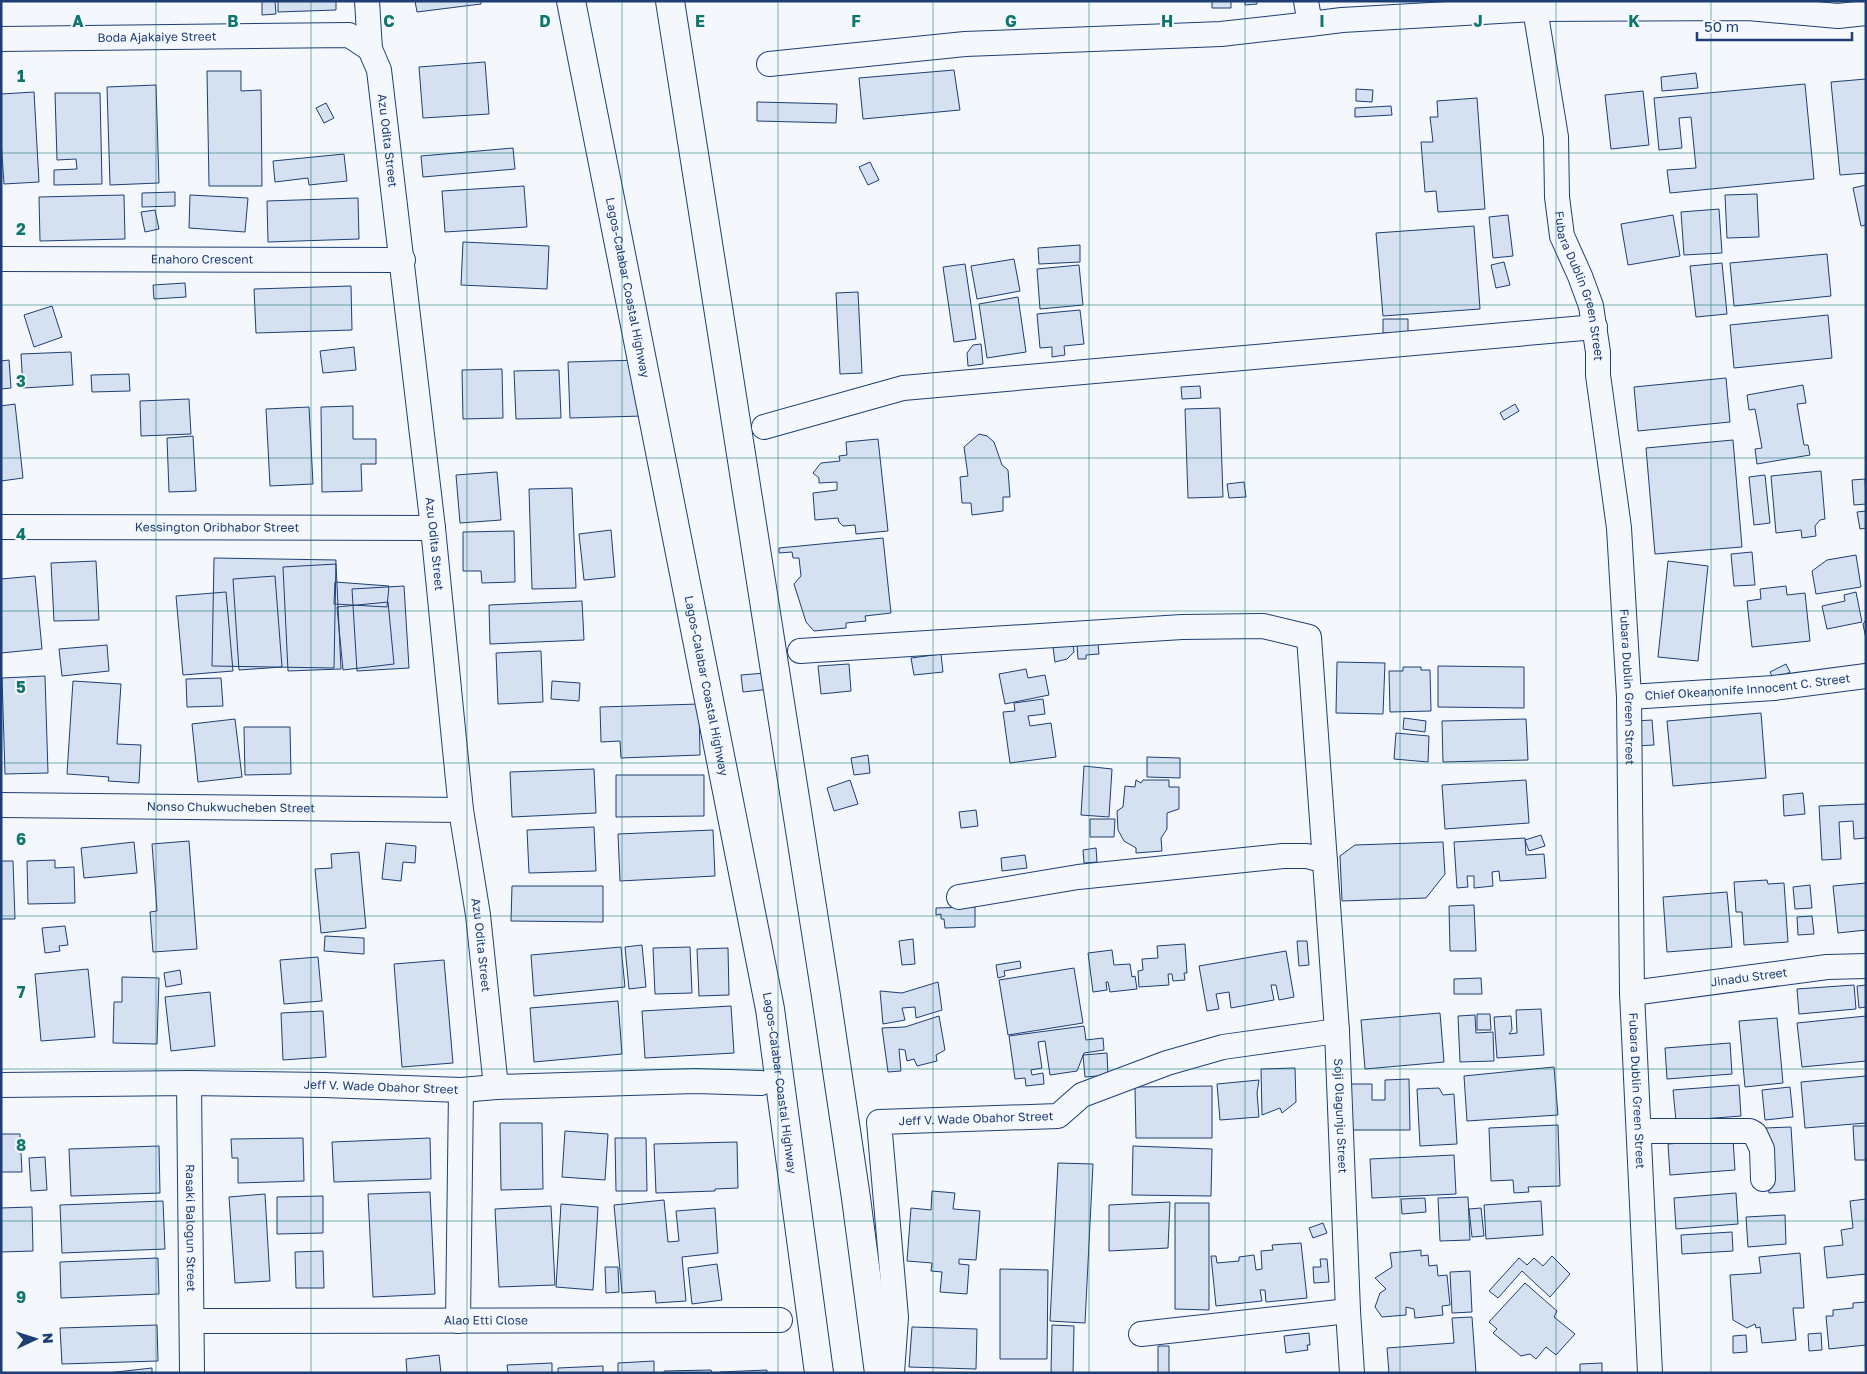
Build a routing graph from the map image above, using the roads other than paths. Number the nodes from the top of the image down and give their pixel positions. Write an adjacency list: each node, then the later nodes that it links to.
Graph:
1 (367, 1): 8 (street, Azu Odita Street)
2 (571, 1): 39 (highway, Lagos-Calabar Coastal Highway)
3 (670, 1): 40 (highway)
4 (1535, 10): 5 (street); 6 (street); 12 (street, Fubara Dublin Green Street)
5 (1308, 13): 9 (street)
6 (1866, 13)
7 (1, 40): 8 (street, Boda Ajakaiye Street)
8 (370, 49): 11 (street, Azu Odita Street)
9 (770, 64)
10 (1, 259): 11 (street, Enahoro Crescent)
11 (403, 260): 15 (street, Azu Odita Street)
12 (1595, 328): 13 (street); 18 (street, Fubara Dublin Green Street)
13 (764, 427)
14 (1, 527): 15 (street, Kessington Oribhabor Street)
15 (433, 528): 20 (street, Azu Odita Street)
16 (800, 651): 21 (street, Soji Olagunju Street)
17 (1866, 676): 18 (street, Chief Okeanonife Innocent C. Street)
18 (1629, 697): 24 (street, Fubara Dublin Green Street)
19 (1, 805): 20 (street, Nonso Chukwucheben Street)
20 (461, 810): 29 (street, Azu Odita Street)
21 (1325, 861): 22 (street); 25 (street, Soji Olagunju Street)
22 (958, 896)
23 (1866, 966): 24 (street, Jinadu Street)
24 (1632, 993): 31 (street, Fubara Dublin Green Street)
25 (1337, 1031): 33 (street, Soji Olagunju Street); 41 (street, Jeff V. Wade Obahor Street)
26 (189, 1083): 28 (street, Jeff V. Wade Obahor Street); 30 (street, Jeff V. Wade Obahor Street); 35 (street, Rasaki Balogun Street)
27 (761, 1083): 29 (street, Jeff V. Wade Obahor Street)
28 (1, 1084)
29 (496, 1086): 30 (street, Jeff V. Wade Obahor Street)
30 (461, 1090): 36 (street)
31 (1639, 1131): 32 (street); 43 (street, Fubara Dublin Green Street)
32 (1763, 1179)
33 (1348, 1312): 37 (street); 42 (street, Soji Olagunju Street)
34 (780, 1320): 36 (street, Alao Etti Close)
35 (192, 1321): 36 (street, Alao Etti Close); 38 (street, Rasaki Balogun Street)
36 (458, 1321)
37 (1141, 1334)
38 (192, 1373)
39 (819, 1373)
40 (879, 1373)
41 (892, 1373)
42 (1352, 1373)
43 (1650, 1373)

